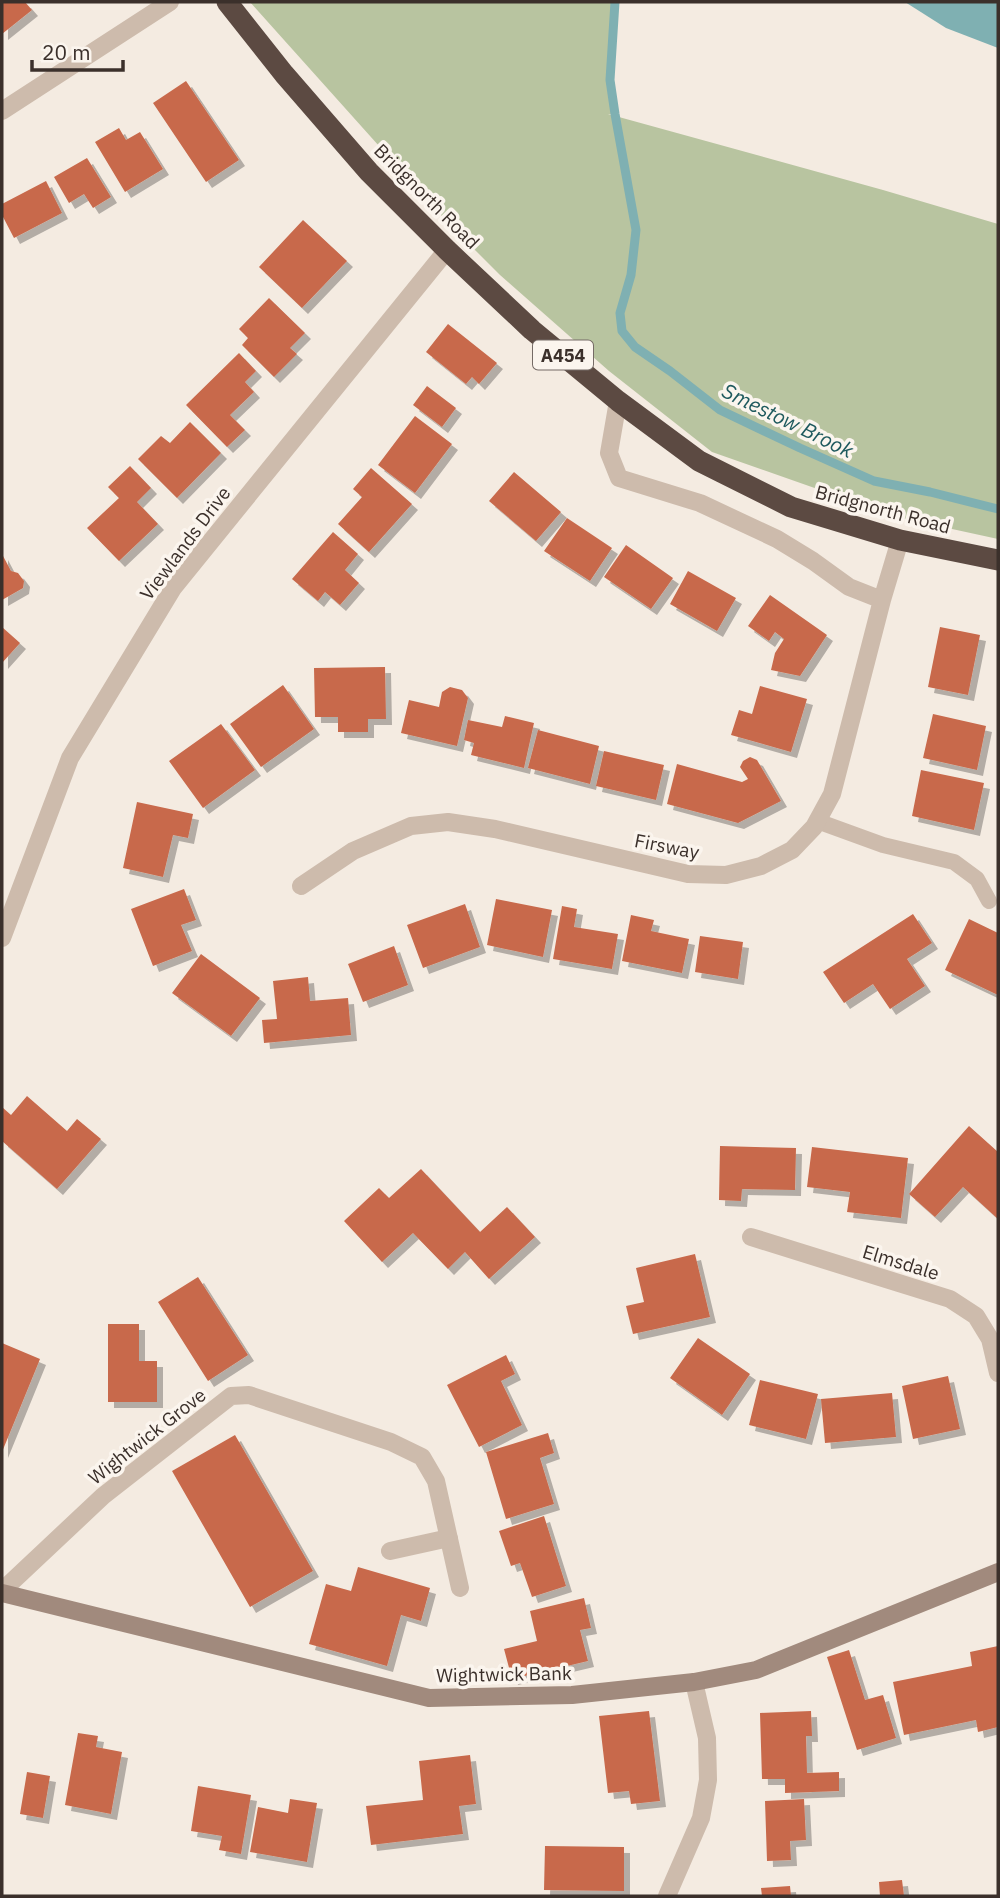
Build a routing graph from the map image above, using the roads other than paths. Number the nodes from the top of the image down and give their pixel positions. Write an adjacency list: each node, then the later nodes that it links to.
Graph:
1 (170, 2): 3 (street)
2 (227, 2): 4 (highway, Bridgnorth Road / A454)
3 (2, 111)
4 (447, 250): 5 (highway, Bridgnorth Road / A454); 12 (street, Viewlands Drive)
5 (618, 401): 6 (highway, Bridgnorth Road / A454); 8 (street)
6 (900, 540): 7 (highway, Bridgnorth Road / A454); 8 (street, Firsway)
7 (998, 561)
8 (882, 600): 9 (street, Firsway)
9 (817, 821): 10 (street, Firsway); 11 (lane)
10 (301, 886)
11 (989, 901)
12 (2, 937)
13 (751, 1237): 14 (street, Elmsdale)
14 (998, 1373)
15 (449, 1538): 16 (street); 18 (street, Wightwick Grove); 19 (street, Wightwick Grove)
16 (390, 1551)
17 (998, 1572): 20 (street, Wightwick Bank)
18 (460, 1588)
19 (2, 1592): 20 (street, Wightwick Bank)
20 (694, 1682): 21 (street)
21 (667, 1896)

